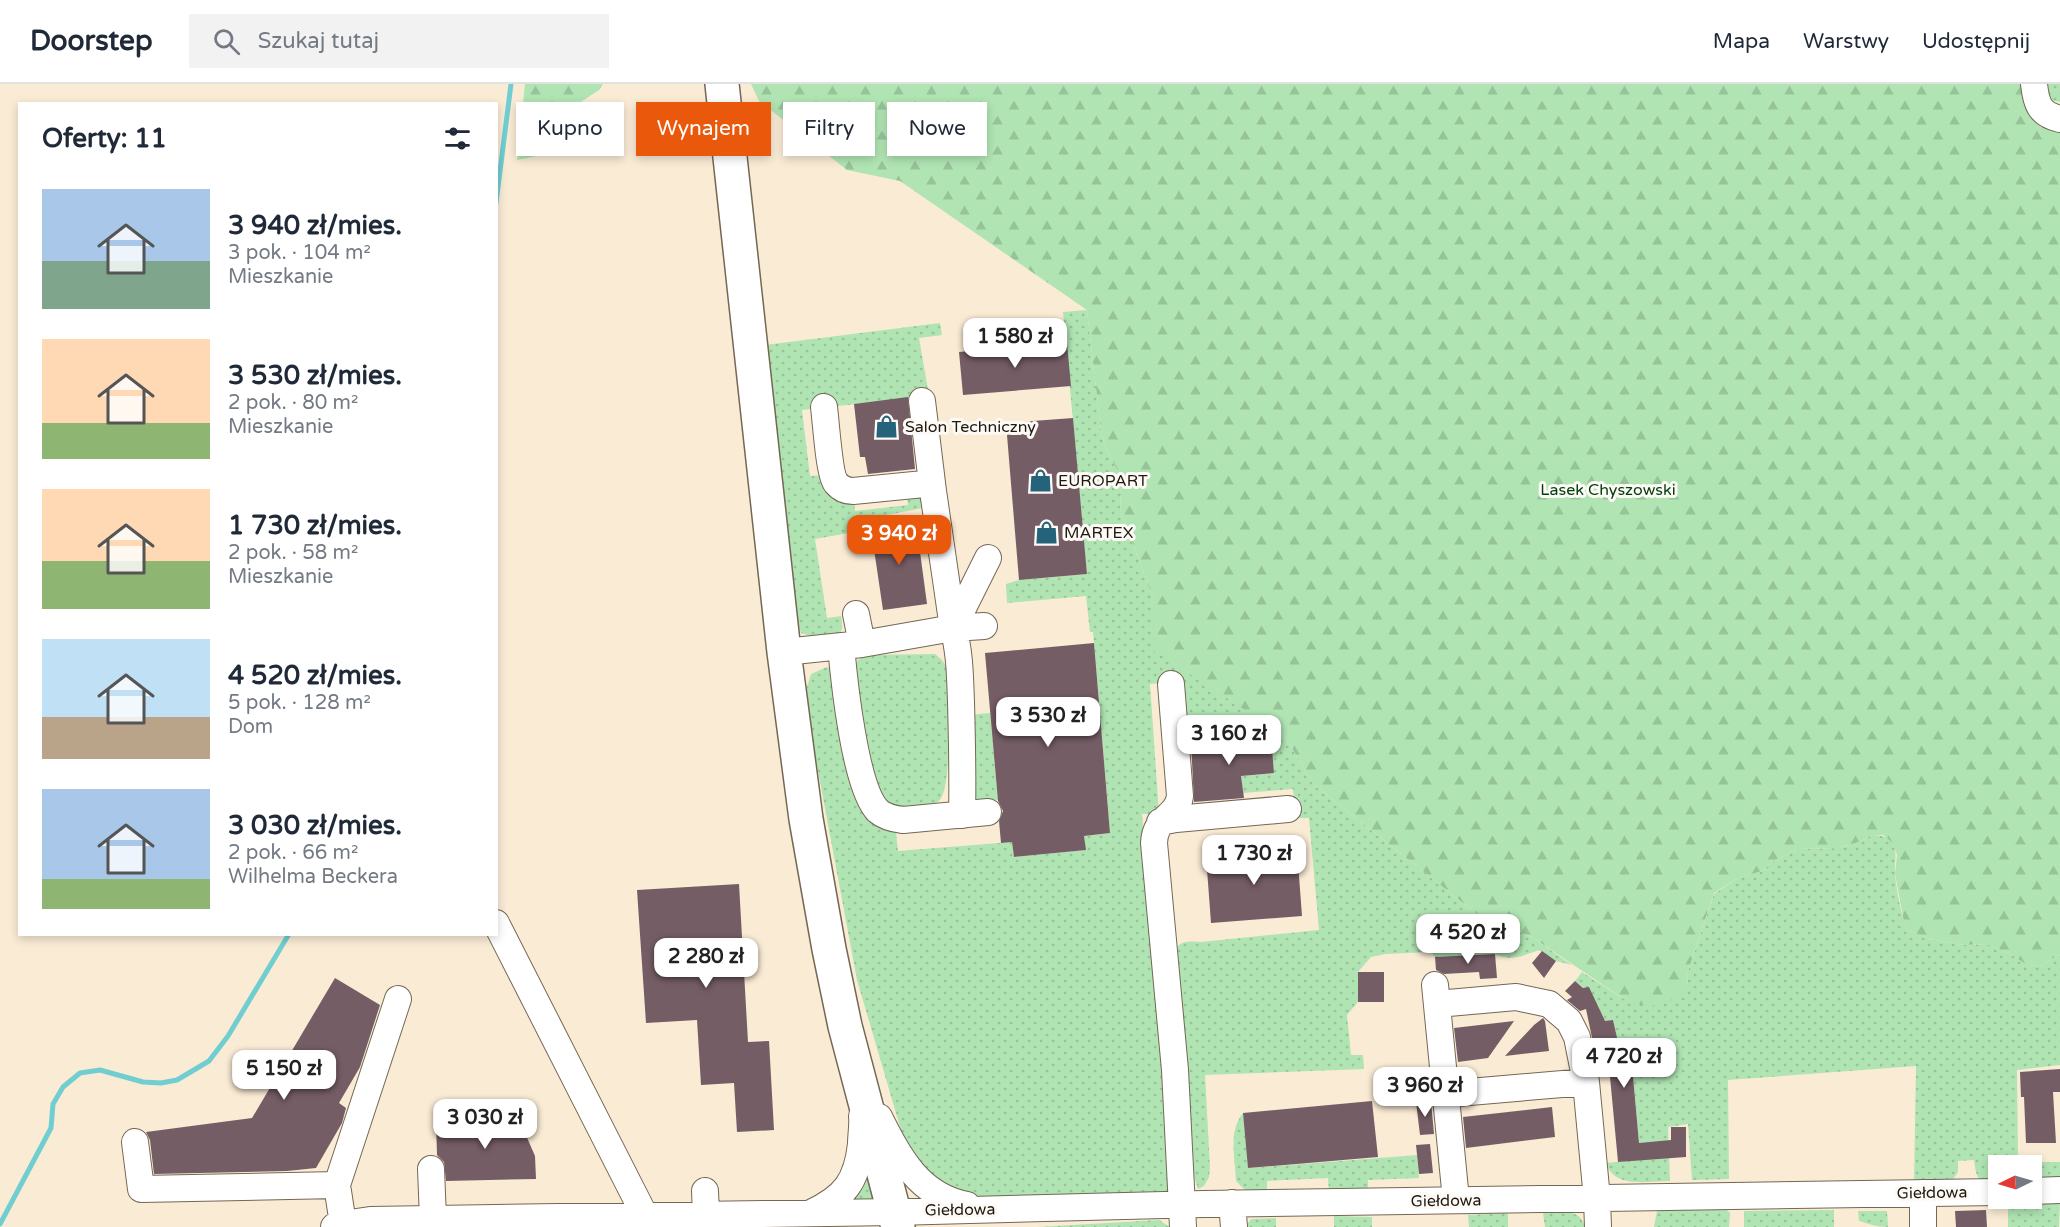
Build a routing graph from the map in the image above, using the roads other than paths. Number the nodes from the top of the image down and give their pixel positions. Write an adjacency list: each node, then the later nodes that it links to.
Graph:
1 (722, 84): 12 (main road)
2 (2034, 84): 3 (street)
3 (2060, 119)
4 (922, 401): 6 (street)
5 (824, 407): 6 (street)
6 (933, 491): 10 (street)
7 (988, 558): 10 (street)
8 (856, 614): 11 (street)
9 (984, 626): 10 (street)
10 (953, 628): 11 (street); 16 (street)
11 (851, 645): 12 (street); 16 (street)
12 (784, 652): 21 (main road)
13 (1171, 684): 17 (street)
14 (1288, 809): 17 (street)
15 (988, 812): 16 (street)
16 (962, 815)
17 (1161, 822): 36 (street)
18 (498, 926): 34 (street)
19 (398, 999): 25 (street)
20 (1586, 1082): 22 (street); 22 (street); 30 (street)
21 (860, 1085): 32 (street); 33 (street); 37 (main road)
22 (1446, 1094): 31 (street)
23 (135, 1142): 25 (street)
24 (431, 1169): 38 (street)
25 (337, 1185): 39 (street)
26 (2060, 1190): 27 (street)
27 (2042, 1191)
28 (1988, 1192): 29 (street, Giełdowa)
29 (1923, 1193): 30 (street, Giełdowa); 43 (street)
30 (1597, 1199): 31 (street, Giełdowa); 42 (street)
31 (1456, 1200): 35 (street, Giełdowa)
32 (991, 1210): 36 (street, Giełdowa); 37 (street, Giełdowa); 41 (street)
33 (811, 1213): 34 (street, Giełdowa); 37 (street, Giełdowa); 40 (street)
34 (645, 1214): 38 (street, Giełdowa)
35 (1233, 1215): 36 (street, Giełdowa)
36 (1182, 1216)
37 (896, 1220)
38 (445, 1221): 39 (street, Giełdowa)
39 (338, 1225)
40 (846, 1227)
41 (958, 1227)
42 (1598, 1227)
43 (1923, 1227)

